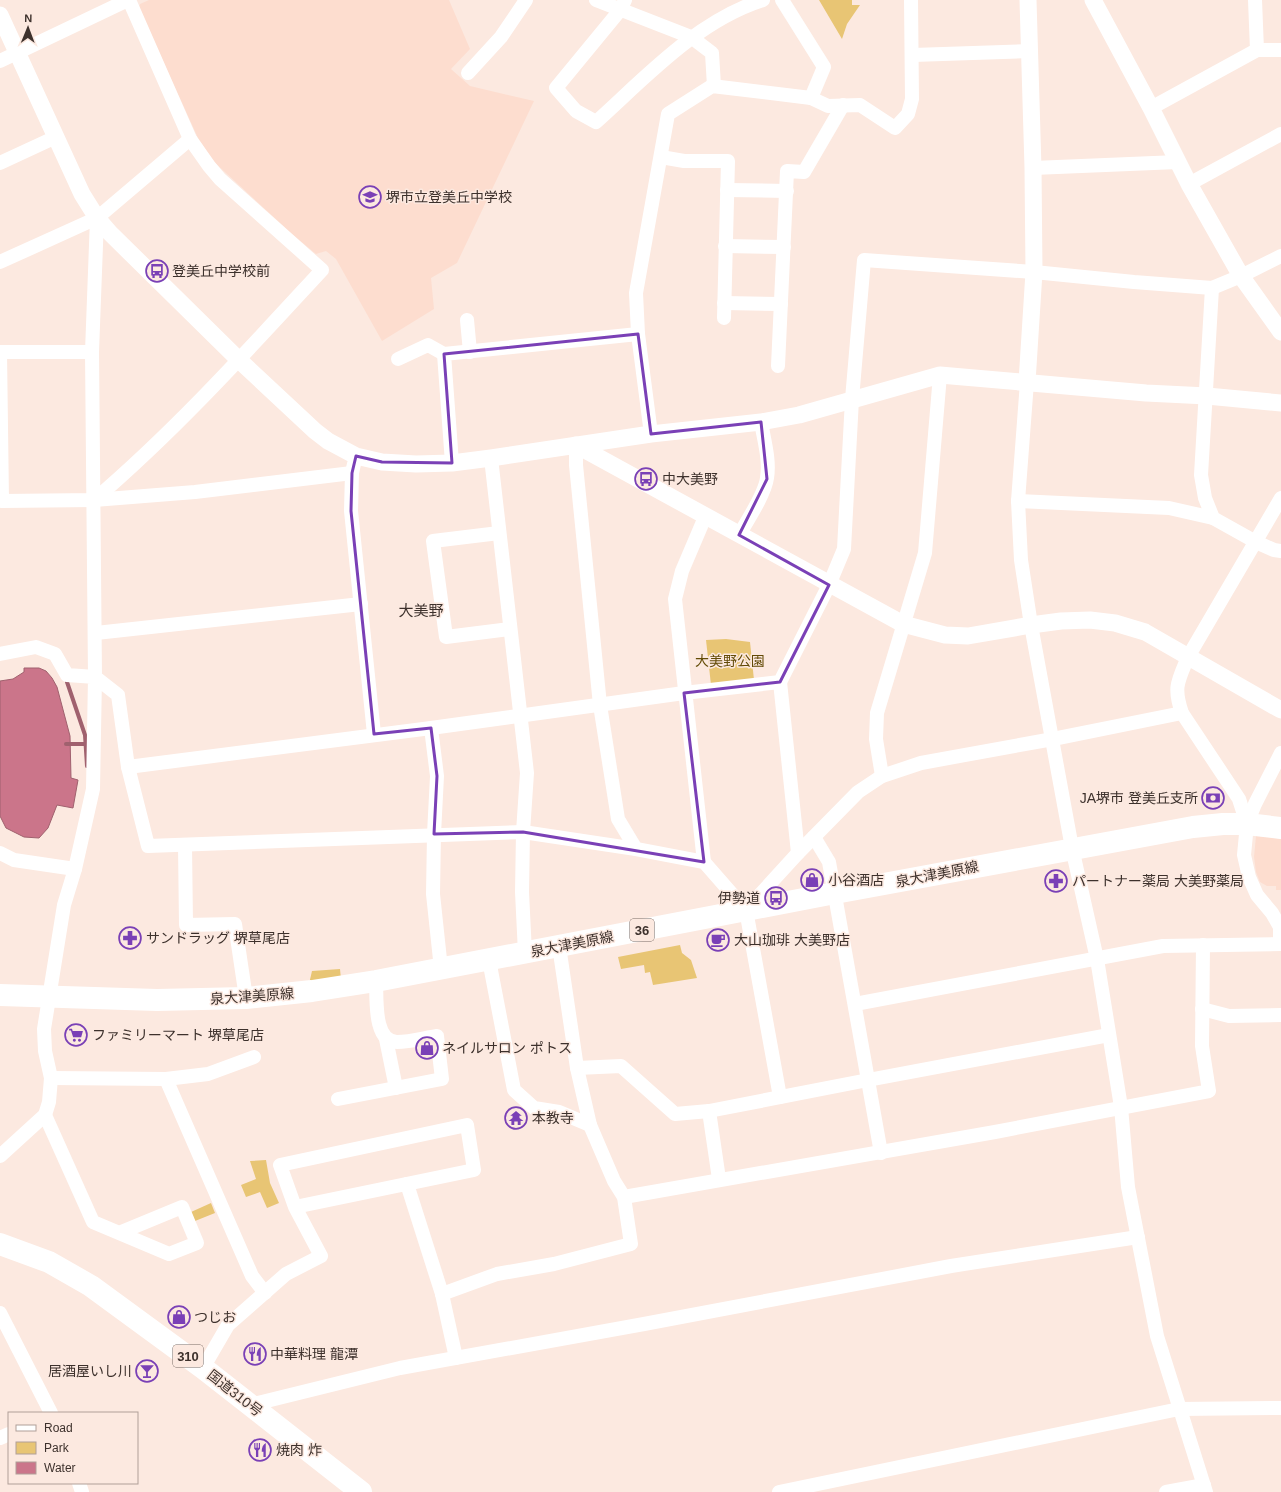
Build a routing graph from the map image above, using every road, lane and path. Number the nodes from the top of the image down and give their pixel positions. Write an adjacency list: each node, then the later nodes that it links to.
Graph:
1 (129, 0): 16 (street); 26 (street)
2 (526, 0): 19 (street)
3 (596, 0): 10 (street)
4 (763, 0): 12 (street)
5 (782, 0): 21 (street)
6 (911, 0): 17 (street)
7 (1028, 0): 15 (street)
8 (1093, 0): 23 (street)
9 (1255, 0): 13 (street)
10 (623, 4): 12 (street); 12 (street)
11 (0, 15): 16 (street)
12 (691, 37): 20 (street)
13 (1257, 50): 14 (street); 23 (street)
14 (1281, 50)
15 (1029, 52): 17 (street); 30 (street)
16 (18, 53): 18 (street); 25 (street)
17 (913, 55): 22 (street)
18 (0, 61)
19 (468, 73)
20 (714, 86): 21 (street); 27 (street)
21 (811, 98): 22 (street)
22 (843, 105): 33 (street)
23 (1151, 108): 28 (street)
24 (1281, 134): 31 (street)
25 (56, 138): 29 (street); 34 (street)
26 (190, 139): 34 (street); 53 (street)
27 (661, 157): 32 (street); 47 (street)
28 (1178, 162): 30 (street); 31 (street)
29 (0, 163)
30 (1033, 168): 39 (street)
31 (1189, 184): 40 (street)
32 (727, 190): 33 (street); 35 (street)
33 (787, 191): 36 (street)
34 (97, 218): 38 (street); 49 (street); 53 (street)
35 (725, 246): 36 (street); 42 (street)
36 (784, 247): 43 (street)
37 (1281, 256): 40 (street)
38 (0, 262)
39 (1034, 272): 41 (street); 56 (street); 58 (street)
40 (1241, 276): 41 (street); 46 (street)
41 (1212, 288): 57 (street)
42 (724, 303): 43 (street); 44 (street)
43 (781, 304): 54 (street)
44 (724, 318)
45 (467, 320): 50 (street)
46 (1281, 332)
47 (638, 334): 50 (street); 61 (street)
48 (0, 352): 49 (street); 68 (street)
49 (92, 352): 68 (street)
50 (470, 352): 51 (street)
51 (444, 354): 52 (street); 65 (street)
52 (398, 359)
53 (239, 360): 63 (street); 68 (street)
54 (778, 366)
55 (940, 375): 56 (street); 58 (street); 78 (street)
56 (1027, 382): 57 (street); 69 (street)
57 (1207, 396): 59 (street); 71 (street)
58 (852, 399): 60 (street); 76 (street)
59 (1281, 403)
60 (761, 422): 61 (street); 73 (street)
61 (651, 434): 62 (street)
62 (576, 445): 64 (street); 70 (street); 87 (street)
63 (356, 456): 65 (street); 66 (street)
64 (491, 458): 65 (street); 72 (street)
65 (452, 463)
66 (352, 473): 68 (street); 77 (street)
67 (1281, 498): 74 (street)
68 (94, 500): 81 (street)
69 (1018, 501): 71 (street); 79 (street)
70 (705, 517): 73 (street); 86 (street)
71 (1213, 518): 74 (street)
72 (499, 533): 80 (street); 80 (street)
73 (739, 535): 76 (street)
74 (1256, 542): 75 (street); 83 (street)
75 (1281, 551)
76 (829, 585): 78 (street); 85 (street)
77 (361, 604): 81 (street); 92 (street)
78 (903, 624): 79 (street); 96 (street)
79 (1031, 625): 83 (street); 93 (street)
80 (510, 629): 90 (street)
81 (96, 633): 84 (street)
82 (0, 654): 84 (street)
83 (1188, 657): 88 (street); 89 (street)
84 (95, 676): 95 (street); 108 (street)
85 (780, 682): 86 (street); 106 (street)
86 (684, 693): 87 (street); 107 (street)
87 (600, 705): 90 (street); 104 (street)
88 (1281, 710)
89 (1182, 713): 93 (street); 97 (street)
90 (521, 715): 91 (street); 99 (street)
91 (431, 728): 92 (street); 100 (street)
92 (374, 734): 95 (street)
93 (1053, 739): 96 (street); 103 (street)
94 (1281, 754): 97 (street)
95 (128, 767): 102 (street)
96 (882, 776): 101 (street)
97 (1247, 824): 98 (main road, 泉大津美原線 / 36); 103 (main road, 泉大津美原線 / 36); 111 (street)
98 (1281, 828)
99 (523, 832): 100 (street); 104 (street); 114 (street)
100 (434, 834): 102 (street); 117 (street)
101 (814, 837): 106 (street); 109 (street)
102 (185, 845): 121 (street)
103 (1072, 848): 109 (main road, 泉大津美原線 / 36); 115 (street)
104 (636, 849): 107 (street)
105 (0, 853): 108 (street)
106 (798, 853): 110 (street)
107 (704, 862): 110 (street)
108 (75, 869): 120 (street)
109 (835, 893): 110 (main road, 泉大津美原線 / 36); 122 (street)
110 (746, 910): 113 (main road, 泉大津美原線 / 36); 133 (street)
111 (1281, 944): 112 (street)
112 (1203, 945): 115 (street); 123 (street)
113 (559, 946): 114 (main road, 泉大津美原線 / 36); 128 (street)
114 (525, 952): 116 (main road, 泉大津美原線 / 36)
115 (1097, 959): 122 (street); 125 (street)
116 (488, 960): 117 (main road, 泉大津美原線 / 36); 138 (street)
117 (441, 969): 118 (main road, 泉大津美原線 / 36)
118 (376, 981): 121 (main road, 泉大津美原線 / 36); 126 (street)
119 (0, 995): 120 (main road, 泉大津美原線 / 36)
120 (48, 997): 121 (main road, 泉大津美原線 / 36); 129 (street)
121 (246, 998)
122 (855, 1004): 131 (street)
123 (1202, 1009): 124 (street); 135 (street)
124 (1281, 1015)
125 (1110, 1035): 131 (street); 135 (street)
126 (386, 1039): 132 (street); 132 (street)
127 (254, 1057): 130 (street)
128 (577, 1068): 136 (street); 138 (street)
129 (51, 1078): 130 (street); 137 (street)
130 (166, 1079): 148 (street)
131 (868, 1080): 133 (street); 139 (street)
132 (396, 1088): 134 (street)
133 (780, 1097): 136 (street)
134 (338, 1099)
135 (1121, 1107): 139 (street); 146 (street)
136 (709, 1111): 141 (street)
137 (45, 1115): 140 (street); 145 (street)
138 (590, 1125): 143 (street)
139 (881, 1153): 141 (street)
140 (0, 1156)
141 (719, 1179): 143 (street)
142 (407, 1184): 144 (street); 144 (street); 149 (street)
143 (624, 1197): 149 (street)
144 (295, 1208): 148 (street)
145 (119, 1233): 145 (street)
146 (1138, 1237): 151 (street); 155 (street)
147 (0, 1244): 152 (main road, 国道310号 / 310)
148 (265, 1293): 152 (street)
149 (442, 1294): 151 (street)
150 (0, 1313): 156 (street)
151 (456, 1358): 153 (street)
152 (203, 1368): 153 (main road, 国道310号 / 310)
153 (250, 1405): 158 (main road, 国道310号 / 310)
154 (1281, 1408): 155 (street)
155 (1179, 1409): 157 (street); 159 (street)
156 (50, 1412)
157 (1205, 1488): 160 (street)
158 (361, 1492)
159 (779, 1492)
160 (1166, 1492)

